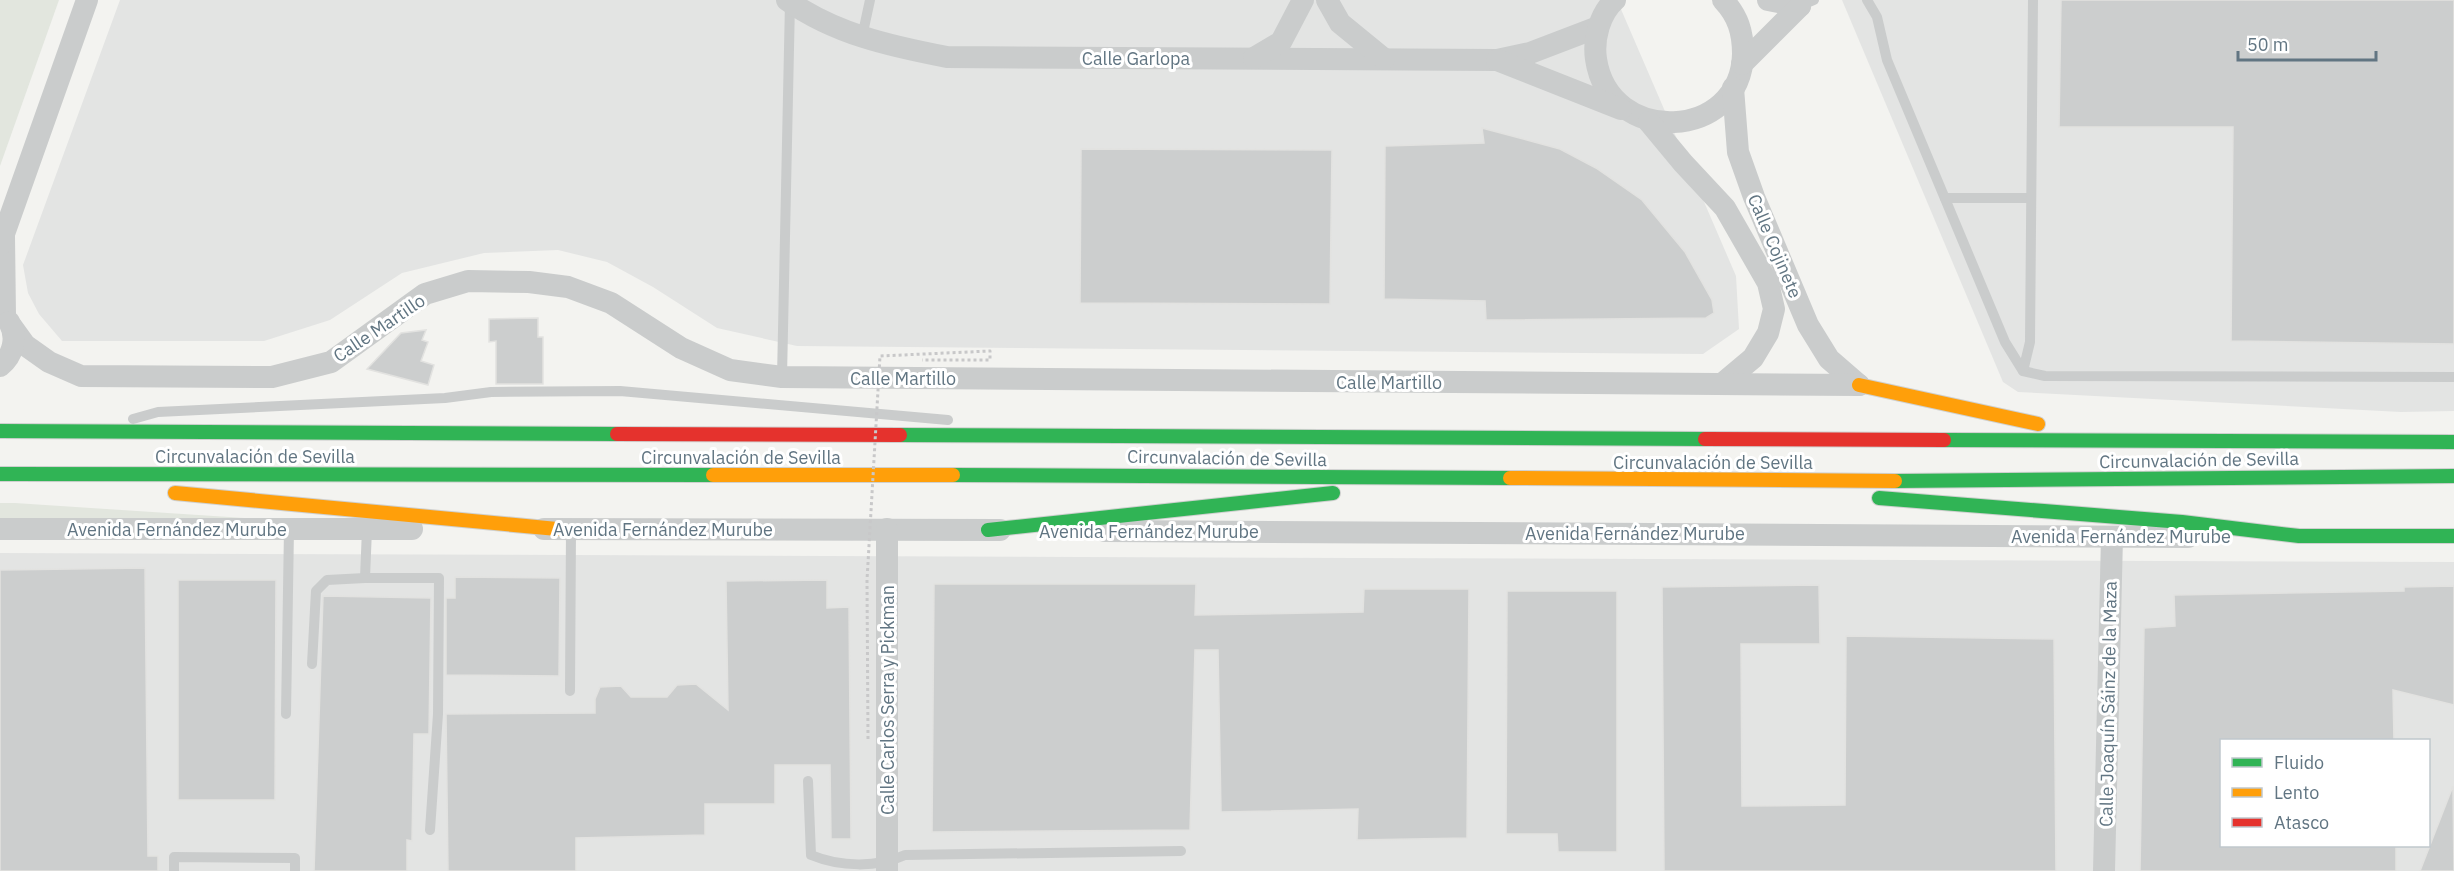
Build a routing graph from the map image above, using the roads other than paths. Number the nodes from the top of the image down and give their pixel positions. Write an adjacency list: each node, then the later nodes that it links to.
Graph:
1 (87, 0): 15 (street)
2 (96, 0): 15 (street)
3 (870, 0): 14 (lane)
4 (1304, 0): 16 (street)
5 (1327, 0): 17 (street)
6 (1723, 0): 19 (street)
7 (1768, 0): 12 (street)
8 (1868, 0): 23 (lane)
9 (2033, 0): 24 (lane)
10 (788, 1): 14 (street, Calle Garlopa); 29 (lane)
11 (1612, 1): 13 (street)
12 (1807, 3): 19 (street)
13 (1598, 27): 18 (street, Calle Garlopa); 21 (street)
14 (862, 37): 16 (street, Calle Garlopa)
15 (72, 44): 25 (street)
16 (1254, 59): 17 (street, Calle Garlopa)
17 (1384, 59): 18 (street, Calle Garlopa)
18 (1497, 60): 21 (street, Calle Garlopa)
19 (1743, 64): 20 (street)
20 (1733, 88): 22 (street); 32 (street, Calle Cojinete)
21 (1626, 110): 22 (street)
22 (1649, 122): 31 (street, Calle Cojinete)
23 (1945, 198): 24 (lane); 28 (lane)
24 (2031, 198): 28 (lane)
25 (2, 241): 26 (street)
26 (6, 318): 27 (street); 29 (street, Calle Martillo)
27 (0, 366)
28 (2023, 371): 30 (lane)
29 (782, 377): 31 (street, Calle Martillo)
30 (2454, 377)
31 (1722, 384): 32 (street, Calle Martillo)
32 (1859, 385): 38 (highway)
33 (964, 422): 36 (lane)
34 (976, 423): 37 (lane)
35 (0, 431): 36 (highway, Circunvalación de Sevilla)
36 (78, 433): 37 (highway, Circunvalación de Sevilla)
37 (1071, 435): 38 (highway, Circunvalación de Sevilla)
38 (2110, 439): 39 (highway, Circunvalación de Sevilla)
39 (2450, 442)
40 (0, 475): 42 (highway, Circunvalación de Sevilla); 44 (highway)
41 (2454, 476): 43 (highway, Circunvalación de Sevilla)
42 (1412, 478): 43 (highway, Circunvalación de Sevilla); 51 (highway)
43 (1764, 480): 52 (highway)
44 (129, 489)
45 (164, 492): 49 (highway)
46 (0, 529): 47 (street, Avenida Fernández Murube)
47 (289, 529): 48 (street, Avenida Fernández Murube); 58 (lane)
48 (367, 529): 49 (street, Avenida Fernández Murube); 55 (lane)
49 (564, 529): 50 (street, Avenida Fernández Murube); 57 (lane)
50 (887, 529): 51 (street, Avenida Fernández Murube); 62 (street, Calle Carlos Serra y Pickman)
51 (988, 530): 54 (street, Avenida Fernández Murube)
52 (2299, 536): 53 (highway); 54 (street, Avenida Fernández Murube)
53 (2454, 536)
54 (2112, 537): 65 (street, Calle Joaquín Sáinz de la Maza)
55 (365, 578): 56 (lane); 60 (lane)
56 (312, 664)
57 (570, 691)
58 (286, 714)
59 (808, 781): 62 (lane)
60 (430, 830)
61 (1181, 851): 62 (lane)
62 (887, 867)
63 (174, 871): 64 (lane)
64 (295, 871)
65 (2104, 871)

